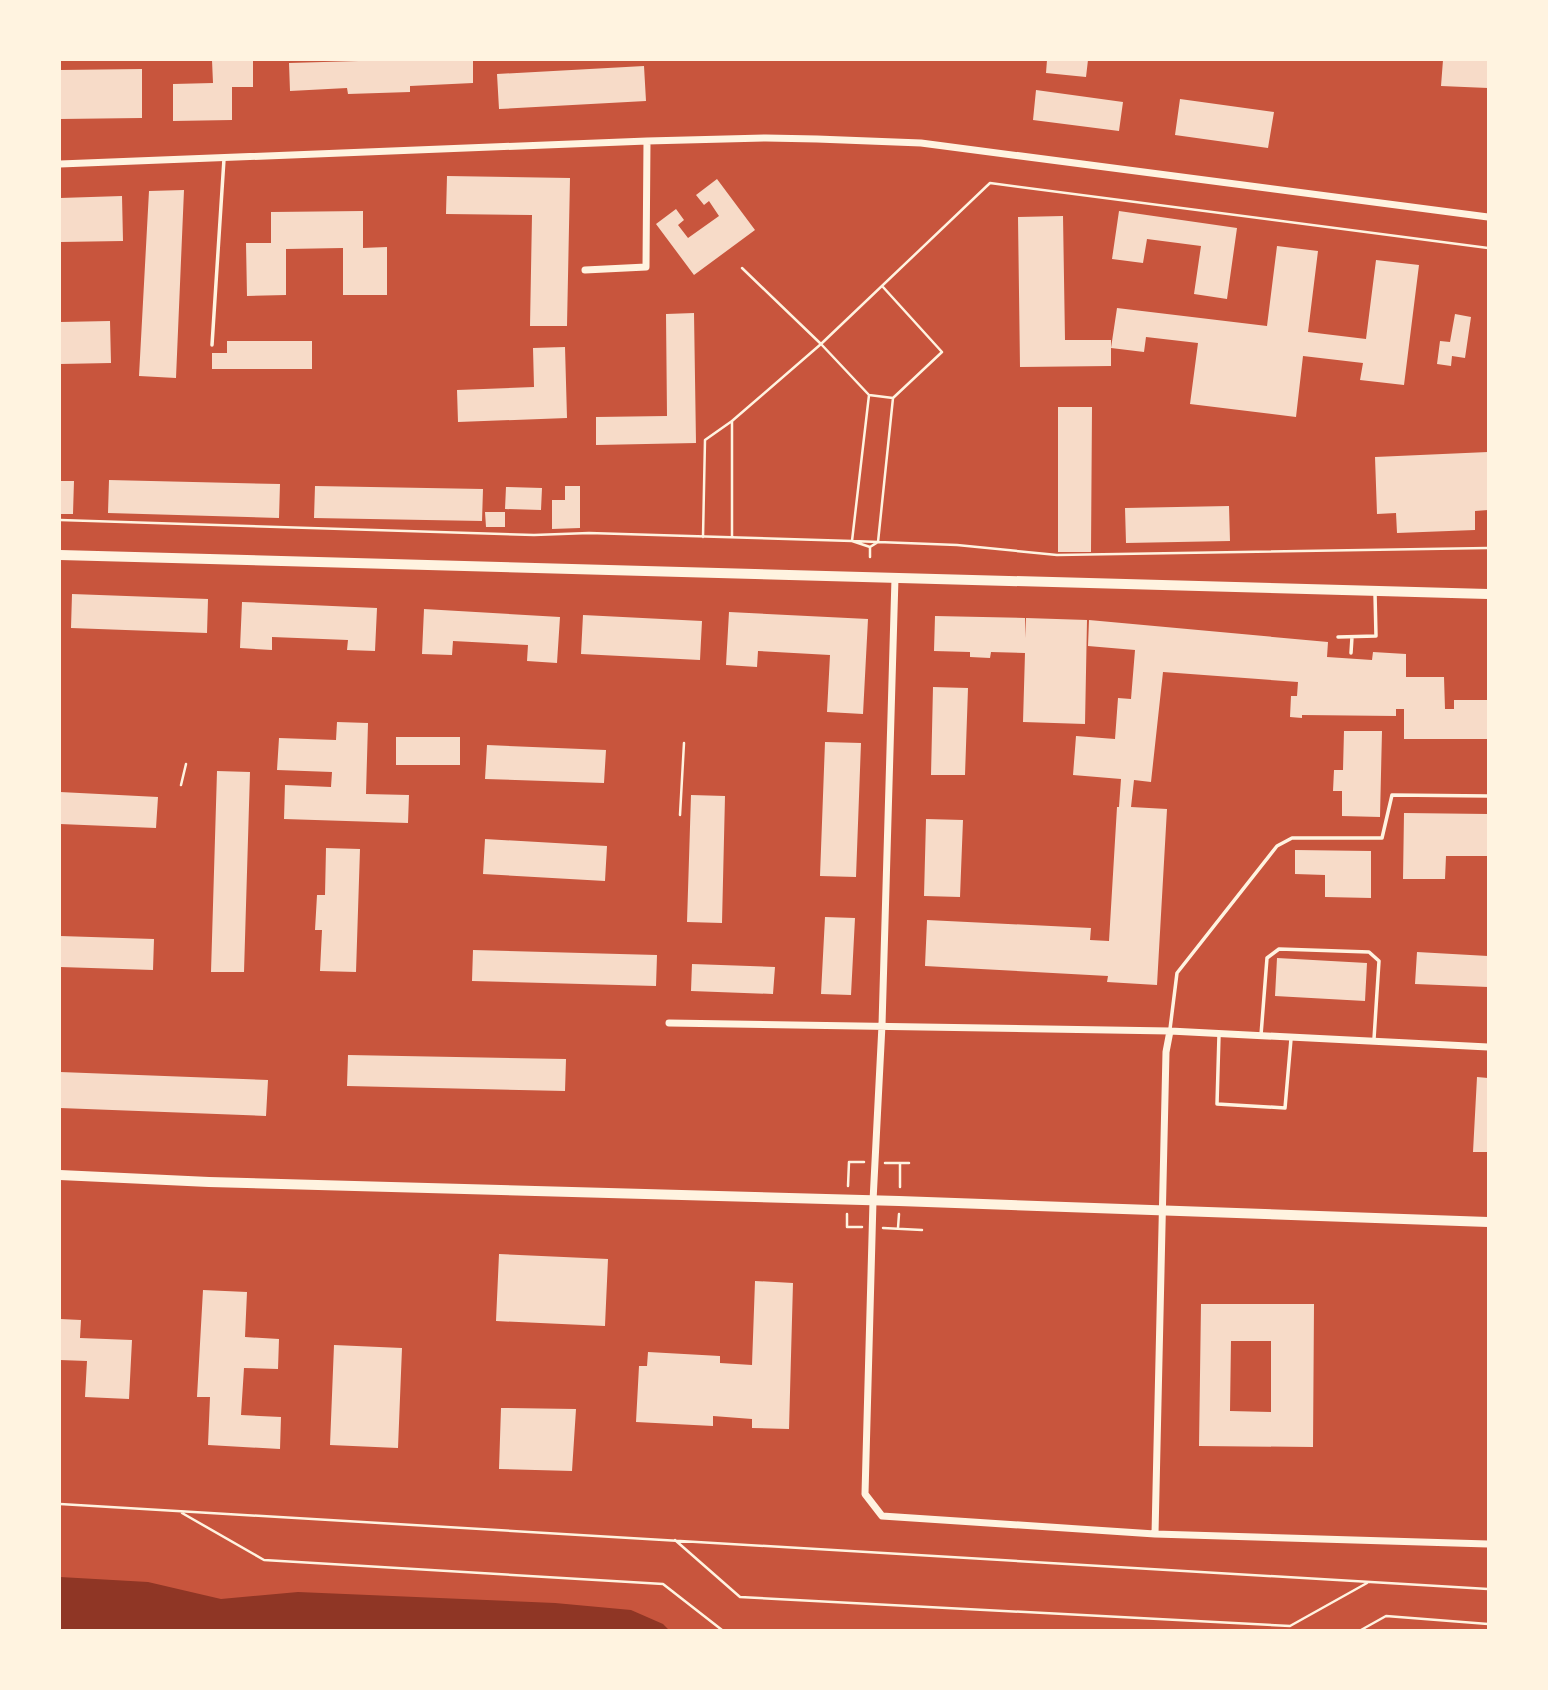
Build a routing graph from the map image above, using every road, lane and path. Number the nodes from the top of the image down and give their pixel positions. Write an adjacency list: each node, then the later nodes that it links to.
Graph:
1 (648, 141): 2 (street); 4 (street); 7 (street)
2 (224, 159): 3 (street); 10 (lane)
3 (60, 164)
4 (1489, 217)
5 (1489, 248): 8 (path)
6 (742, 268): 9 (path)
7 (585, 270)
8 (883, 288): 9 (path); 12 (path)
9 (821, 344): 11 (path); 13 (path)
10 (212, 345)
11 (869, 396): 12 (path); 17 (path)
12 (893, 398): 18 (path)
13 (732, 421): 15 (path); 16 (path)
14 (60, 520): 15 (path)
15 (704, 537): 16 (path)
16 (732, 537): 17 (path)
17 (852, 541): 18 (path); 19 (path)
18 (878, 542): 19 (path); 20 (path)
19 (870, 547): 22 (path)
20 (1489, 548)
21 (60, 555): 23 (main road)
22 (870, 557)
23 (895, 578): 24 (main road); 35 (street)
24 (1375, 591): 25 (main road); 27 (lane)
25 (1489, 594)
26 (1338, 637): 27 (lane)
27 (1352, 637): 28 (lane)
28 (1351, 653)
29 (684, 743): 33 (path)
30 (186, 764): 31 (path)
31 (181, 785)
32 (1489, 796): 36 (lane)
33 (680, 815)
34 (669, 1023): 35 (street)
35 (882, 1025): 36 (street); 45 (street)
36 (1170, 1031): 37 (street); 46 (street)
37 (1219, 1033): 38 (street); 39 (lane)
38 (1261, 1035): 39 (street); 40 (lane)
39 (1291, 1037): 40 (street)
40 (1374, 1041): 41 (street)
41 (1489, 1046)
42 (900, 1163): 43 (path)
43 (909, 1163)
44 (60, 1174): 45 (main road)
45 (873, 1201): 46 (main road); 52 (street)
46 (1163, 1210): 47 (main road); 52 (street)
47 (1489, 1222)
48 (898, 1228): 49 (path)
49 (922, 1230)
50 (60, 1504): 51 (path)
51 (179, 1511): 53 (path); 58 (path)
52 (1156, 1534): 54 (street)
53 (675, 1540): 55 (path); 55 (path)
54 (1489, 1544)
55 (1368, 1582): 56 (path)
56 (1489, 1590)
57 (1489, 1624): 59 (path)
58 (722, 1630)
59 (1361, 1630)

